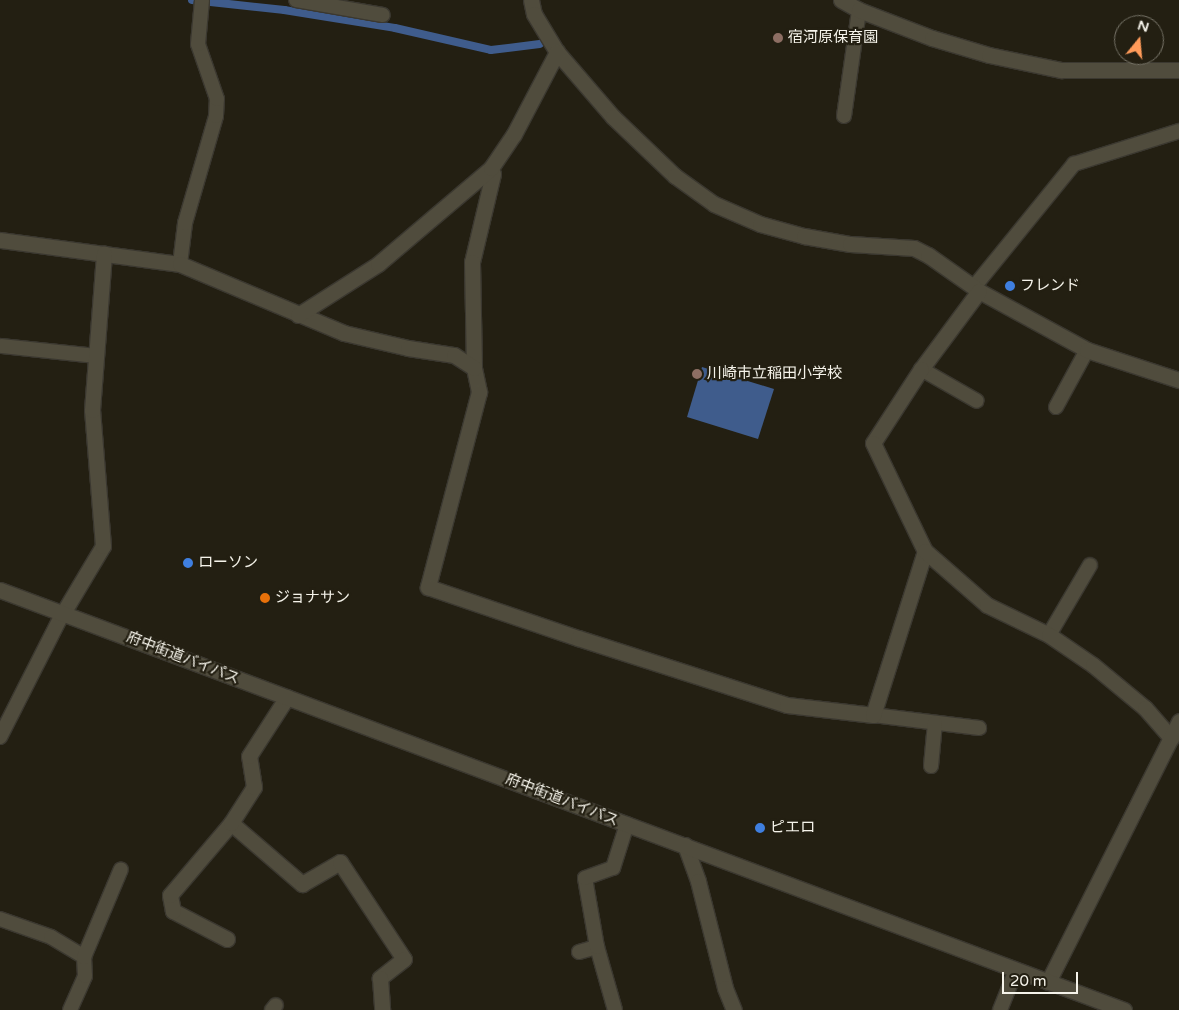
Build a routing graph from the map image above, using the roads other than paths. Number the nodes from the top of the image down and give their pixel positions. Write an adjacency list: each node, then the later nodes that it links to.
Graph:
1 (202, 0): 14 (lane)
2 (296, 0): 6 (lane)
3 (531, 0): 7 (street)
4 (841, 0): 5 (street)
5 (859, 10): 8 (street); 9 (lane)
6 (383, 14)
7 (557, 52): 11 (street); 15 (street)
8 (1179, 70)
9 (844, 116)
10 (1179, 131): 15 (lane)
11 (491, 168): 16 (street); 20 (street)
12 (0, 240): 13 (street)
13 (104, 253): 14 (street); 19 (street)
14 (180, 264): 16 (street)
15 (977, 289): 18 (street); 21 (street)
16 (298, 315): 20 (street)
17 (1, 346): 19 (lane)
18 (1087, 350): 22 (street); 24 (lane)
19 (96, 356): 28 (street)
20 (474, 368): 31 (street)
21 (921, 369): 23 (lane); 25 (street)
22 (1179, 380)
23 (977, 401)
24 (1056, 407)
25 (924, 551): 29 (street); 31 (street)
26 (1090, 565): 29 (lane)
27 (0, 590): 28 (street, 府中街道バイパス)
28 (63, 613): 30 (street, 府中街道バイパス); 35 (lane)
29 (1049, 635): 36 (street)
30 (287, 697): 38 (street); 39 (street, 府中街道バイパス)
31 (873, 714): 33 (lane)
32 (1179, 721): 36 (street)
33 (935, 723): 34 (lane); 37 (lane)
34 (979, 728)
35 (0, 737)
36 (1170, 738): 48 (street)
37 (931, 766)
38 (231, 823): 43 (street); 50 (street)
39 (627, 824): 40 (street, 府中街道バイパス); 44 (lane)
40 (685, 845): 47 (street, 府中街道バイパス); 52 (street)
41 (121, 869): 46 (lane)
42 (0, 919): 46 (lane)
43 (226, 939)
44 (597, 947): 45 (lane); 51 (lane)
45 (579, 952)
46 (84, 957): 49 (lane)
47 (1016, 970): 48 (street, 府中街道バイパス); 53 (lane)
48 (1048, 982): 54 (street, 府中街道バイパス)
49 (70, 1010)
50 (382, 1010)
51 (615, 1010)
52 (734, 1010)
53 (1000, 1010)
54 (1124, 1010)

